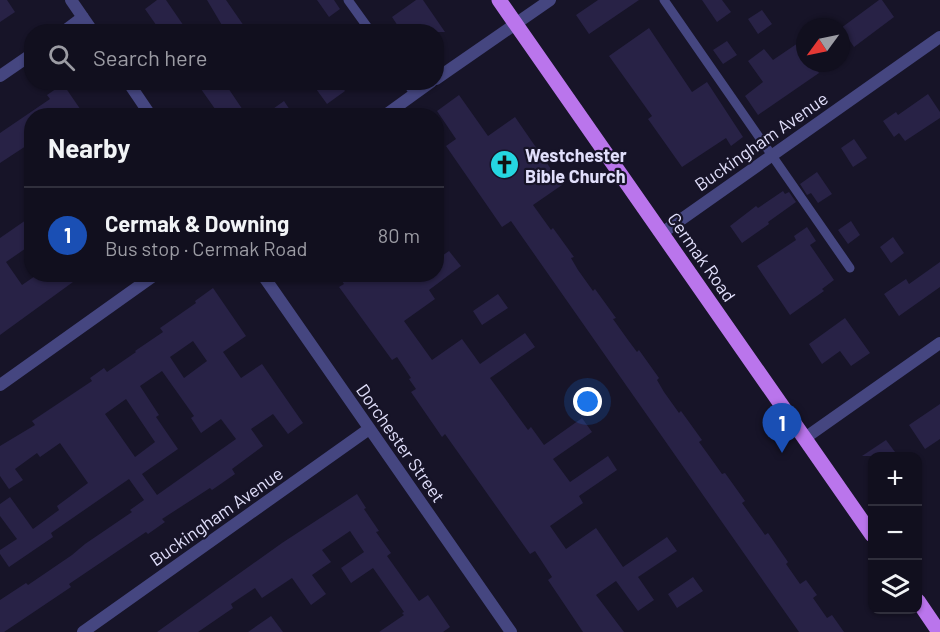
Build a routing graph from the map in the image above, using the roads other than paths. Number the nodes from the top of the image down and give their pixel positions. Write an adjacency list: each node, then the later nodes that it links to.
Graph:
1 (70, 0): 6 (street)
2 (348, 0): 9 (lane)
3 (499, 0): 10 (main road, Cermak Road)
4 (550, 0): 10 (street)
5 (664, 0): 21 (lane)
6 (83, 17): 7 (street); 8 (street)
7 (74, 24)
8 (88, 24)
9 (365, 24)
10 (516, 24): 13 (street); 22 (main road, Cermak Road)
11 (940, 37): 21 (street, Buckingham Avenue)
12 (24, 60): 14 (street)
13 (444, 74)
14 (0, 76)
15 (133, 90): 19 (street)
16 (412, 90): 18 (lane)
17 (420, 90): 18 (street)
18 (415, 94): 20 (street)
19 (146, 108)
20 (395, 108)
21 (772, 156): 22 (street, Buckingham Avenue); 23 (lane)
22 (662, 233): 29 (main road, Cermak Road)
23 (850, 268)
24 (145, 282): 27 (street)
25 (268, 282): 28 (street, Dorchester Street)
26 (940, 343): 29 (street)
27 (0, 385)
28 (369, 429): 32 (street, Buckingham Avenue); 33 (street, Dorchester Street)
29 (805, 438): 30 (main road, Cermak Road)
30 (868, 528)
31 (922, 607): 34 (main road)
32 (83, 632)
33 (511, 632)
34 (939, 632)

